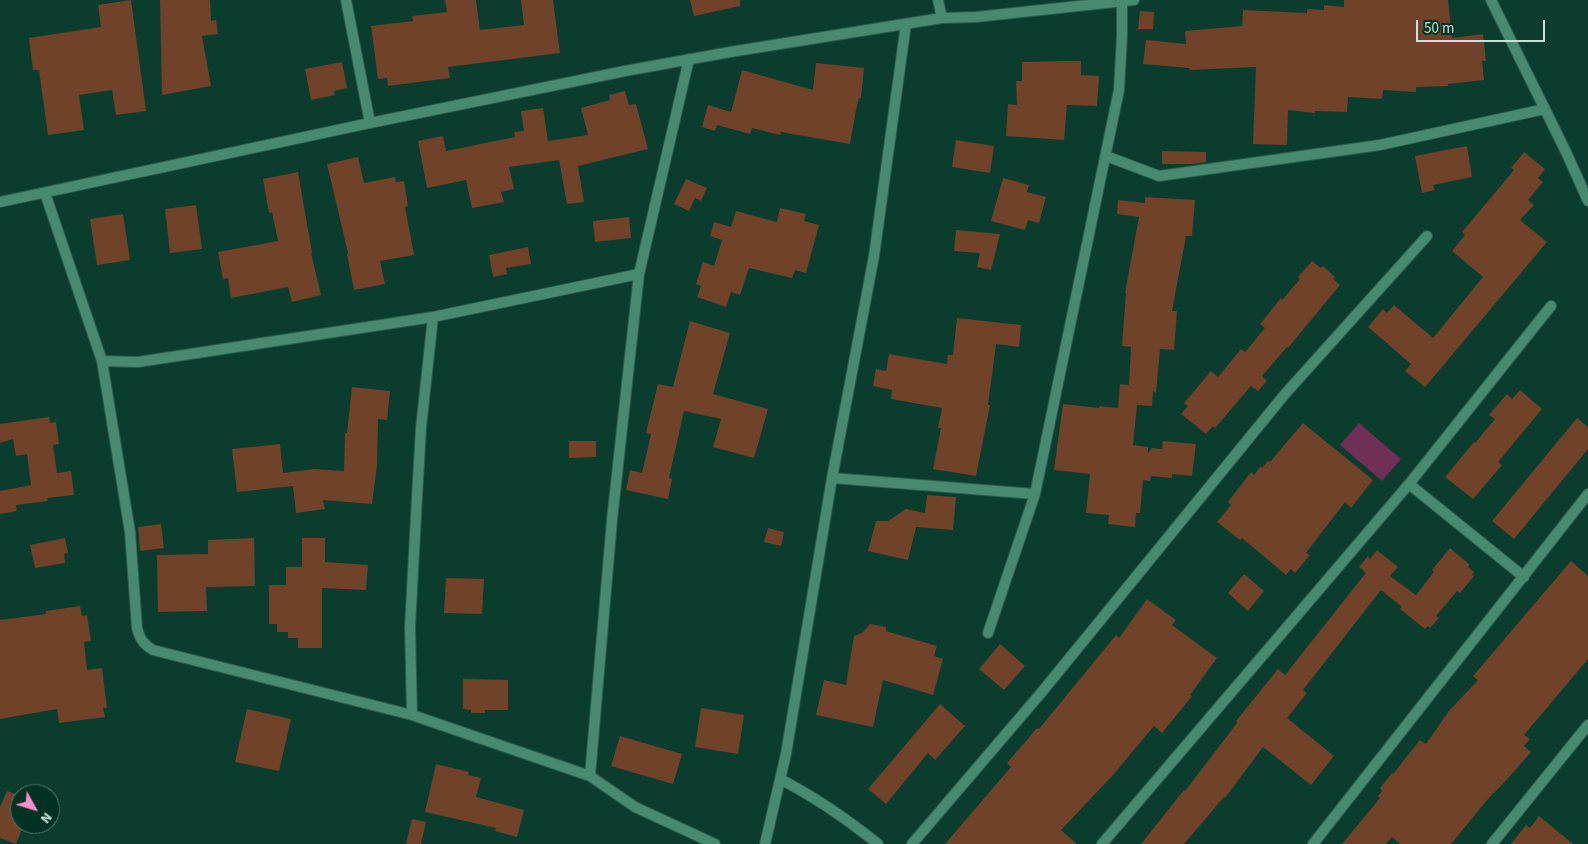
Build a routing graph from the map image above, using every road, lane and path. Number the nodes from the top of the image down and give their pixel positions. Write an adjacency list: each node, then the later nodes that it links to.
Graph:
1 (346, 0): 10 (street)
2 (938, 0): 6 (street)
3 (1134, 0): 5 (street)
4 (1491, 0): 9 (street)
5 (1122, 2): 6 (street); 11 (street)
6 (942, 18): 7 (street)
7 (906, 24): 8 (street); 20 (street)
8 (689, 60): 10 (street); 16 (street)
9 (1545, 109): 11 (street); 13 (street)
10 (370, 123): 12 (street)
11 (1106, 156): 22 (street)
12 (45, 193): 14 (street); 19 (street)
13 (1588, 201)
14 (0, 202)
15 (1427, 236): 33 (street)
16 (638, 274): 18 (street); 28 (street)
17 (1551, 306): 21 (street)
18 (433, 318): 19 (street); 26 (street)
19 (102, 361): 26 (street)
20 (832, 478): 22 (street); 29 (street)
21 (1408, 484): 24 (street); 34 (street)
22 (1035, 494): 25 (street)
23 (1588, 494): 24 (street)
24 (1524, 577): 35 (street)
25 (988, 634)
26 (412, 715): 28 (street)
27 (1588, 725): 36 (street)
28 (590, 776): 30 (street)
29 (780, 779): 31 (street); 32 (street)
30 (715, 844)
31 (764, 844)
32 (878, 844)
33 (912, 844)
34 (1102, 844)
35 (1313, 844)
36 (1492, 844)

